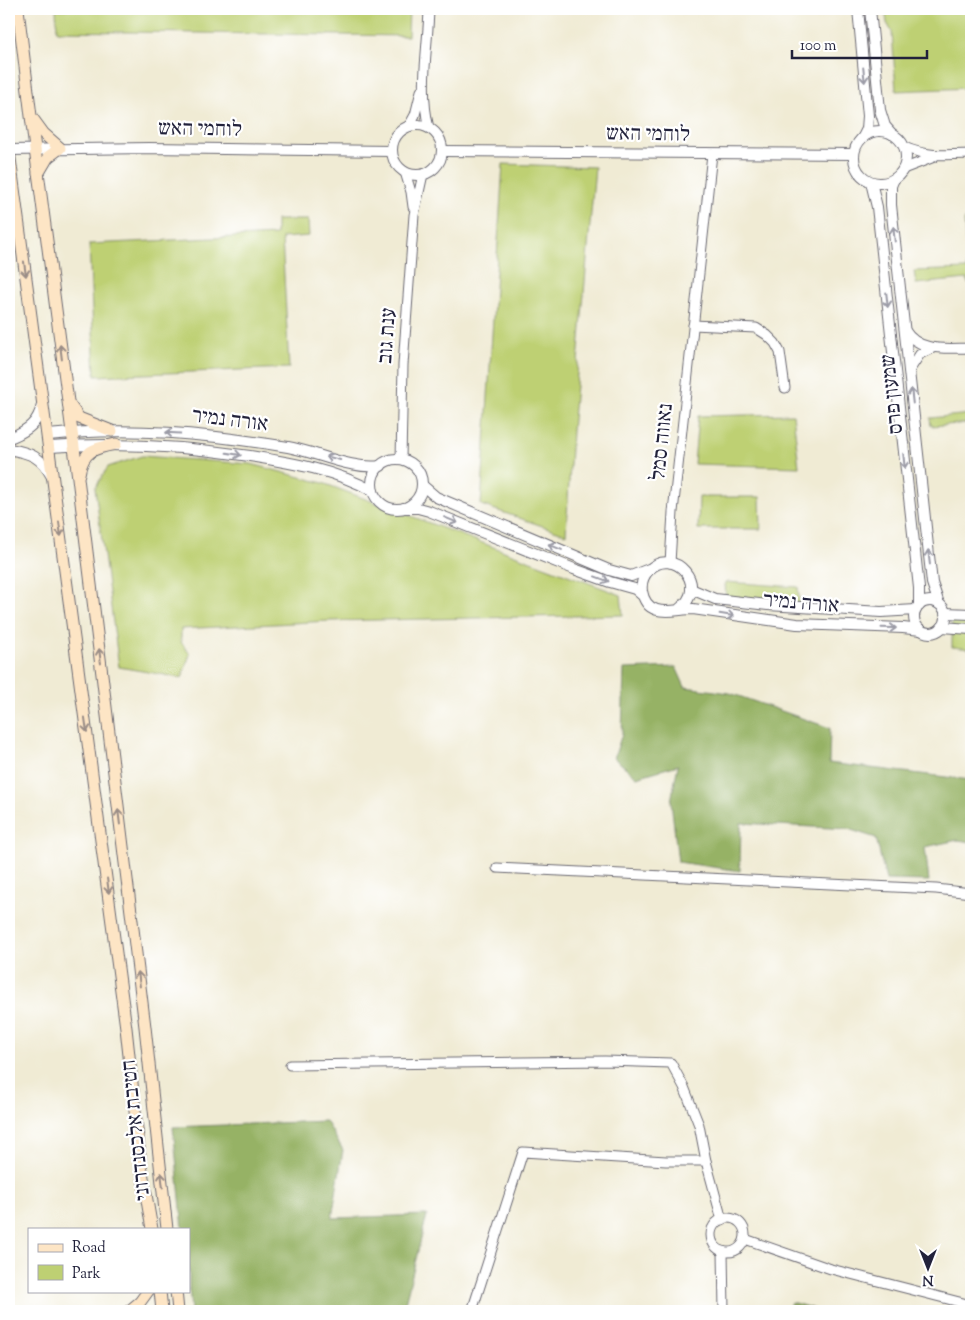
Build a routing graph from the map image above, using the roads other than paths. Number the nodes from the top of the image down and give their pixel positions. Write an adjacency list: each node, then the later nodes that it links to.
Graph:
1 (18, 9): 6 (main road, חטיבת אלכסנדרוני)
2 (429, 9): 5 (street)
3 (858, 9): 10 (street, one-way to 10)
4 (870, 9): 9 (street)
5 (424, 76): 7 (street); 8 (street)
6 (32, 116): 12 (main road); 13 (main road, חטיבת אלכסנדרוני)
7 (409, 126): 8 (street); 15 (street)
8 (429, 128): 16 (street)
9 (892, 134): 10 (street); 11 (street)
10 (863, 137): 18 (street)
11 (904, 147): 20 (street); 21 (street)
12 (60, 148): 13 (street, לוחמי האש); 15 (street, לוחמי האש); 23 (main road)
13 (35, 149): 14 (street, לוחמי האש); 23 (main road, חטיבת אלכסנדרוני)
14 (9, 150): 35 (main road, חטיבת אלכסנדרוני, one-way to 35)
15 (392, 151): 22 (street)
16 (442, 152): 17 (street, לוחמי האש); 24 (street)
17 (712, 154): 18 (street, לוחמי האש); 28 (street, נאווה סמל)
18 (854, 154): 26 (street)
19 (971, 154): 20 (street)
20 (941, 155): 21 (street)
21 (903, 169): 25 (street)
22 (405, 172): 24 (street); 27 (street, ענת גוב)
23 (38, 174): 34 (main road, חטיבת אלכסנדרוני, one-way to 23)
24 (424, 174): 27 (street, ענת גוב)
25 (894, 179): 26 (street); 29 (street, שמעון פרס, one-way to 25)
26 (872, 182): 55 (street, שמעון פרס, one-way to 55)
27 (414, 215): 44 (street, ענת גוב)
28 (693, 326): 33 (street); 51 (street, נאווה סמל)
29 (905, 330): 30 (street); 32 (street, שמעון פרס)
30 (933, 348): 31 (street); 32 (street)
31 (971, 348)
32 (909, 371): 56 (street, שמעון פרס, one-way to 32)
33 (785, 388)
34 (67, 401): 36 (main road); 37 (main road, חטיבת אלכסנדרוני)
35 (43, 402): 38 (main road, חטיבת אלכסנדרוני); 39 (street)
36 (112, 431): 37 (street, אורה נמיר); 45 (street, אורה נמיר, one-way to 36)
37 (71, 433): 38 (street, אורה נמיר); 41 (main road, חטיבת אלכסנדרוני)
38 (48, 435): 42 (main road, חטיבת אלכסנדרוני)
39 (12, 437)
40 (116, 444): 41 (street, אורה נמיר); 46 (main road); 49 (street, אורה נמיר, one-way to 49)
41 (73, 446): 42 (street, אורה נמיר); 46 (main road, חטיבת אלכסנדרוני)
42 (50, 447): 47 (main road, חטיבת אלכסנדרוני)
43 (9, 449): 47 (street)
44 (401, 459): 45 (street); 48 (street)
45 (380, 466): 49 (street)
46 (78, 478): 68 (main road, חטיבת אלכסנדרוני, one-way to 46)
47 (54, 481): 67 (main road, חטיבת אלכסנדרוני, one-way to 67)
48 (422, 485): 50 (street); 52 (street, one-way to 48)
49 (373, 491): 50 (street)
50 (404, 508): 54 (street, one-way to 54)
51 (670, 563): 52 (street); 53 (street)
52 (650, 569): 54 (street)
53 (691, 589): 55 (street, אורה נמיר); 57 (street)
54 (642, 595): 57 (street)
55 (917, 608): 56 (street); 61 (street)
56 (942, 608): 58 (street); 59 (street)
57 (679, 609): 61 (street, אורה נמיר, one-way to 61)
58 (971, 614)
59 (942, 627): 60 (street); 61 (street)
60 (971, 629)
61 (921, 630)
62 (497, 868): 63 (street)
63 (971, 893)
64 (290, 1065): 65 (street)
65 (706, 1161): 66 (street); 78 (street)
66 (722, 1220): 69 (street); 70 (street)
67 (152, 1228)
68 (168, 1228)
69 (745, 1238): 70 (street); 74 (street)
70 (723, 1251): 79 (street)
71 (147, 1292): 75 (main road)
72 (160, 1292): 76 (main road)
73 (176, 1292): 77 (main road)
74 (971, 1304)
75 (129, 1311)
76 (162, 1311)
77 (178, 1311)
78 (472, 1311)
79 (724, 1311)

